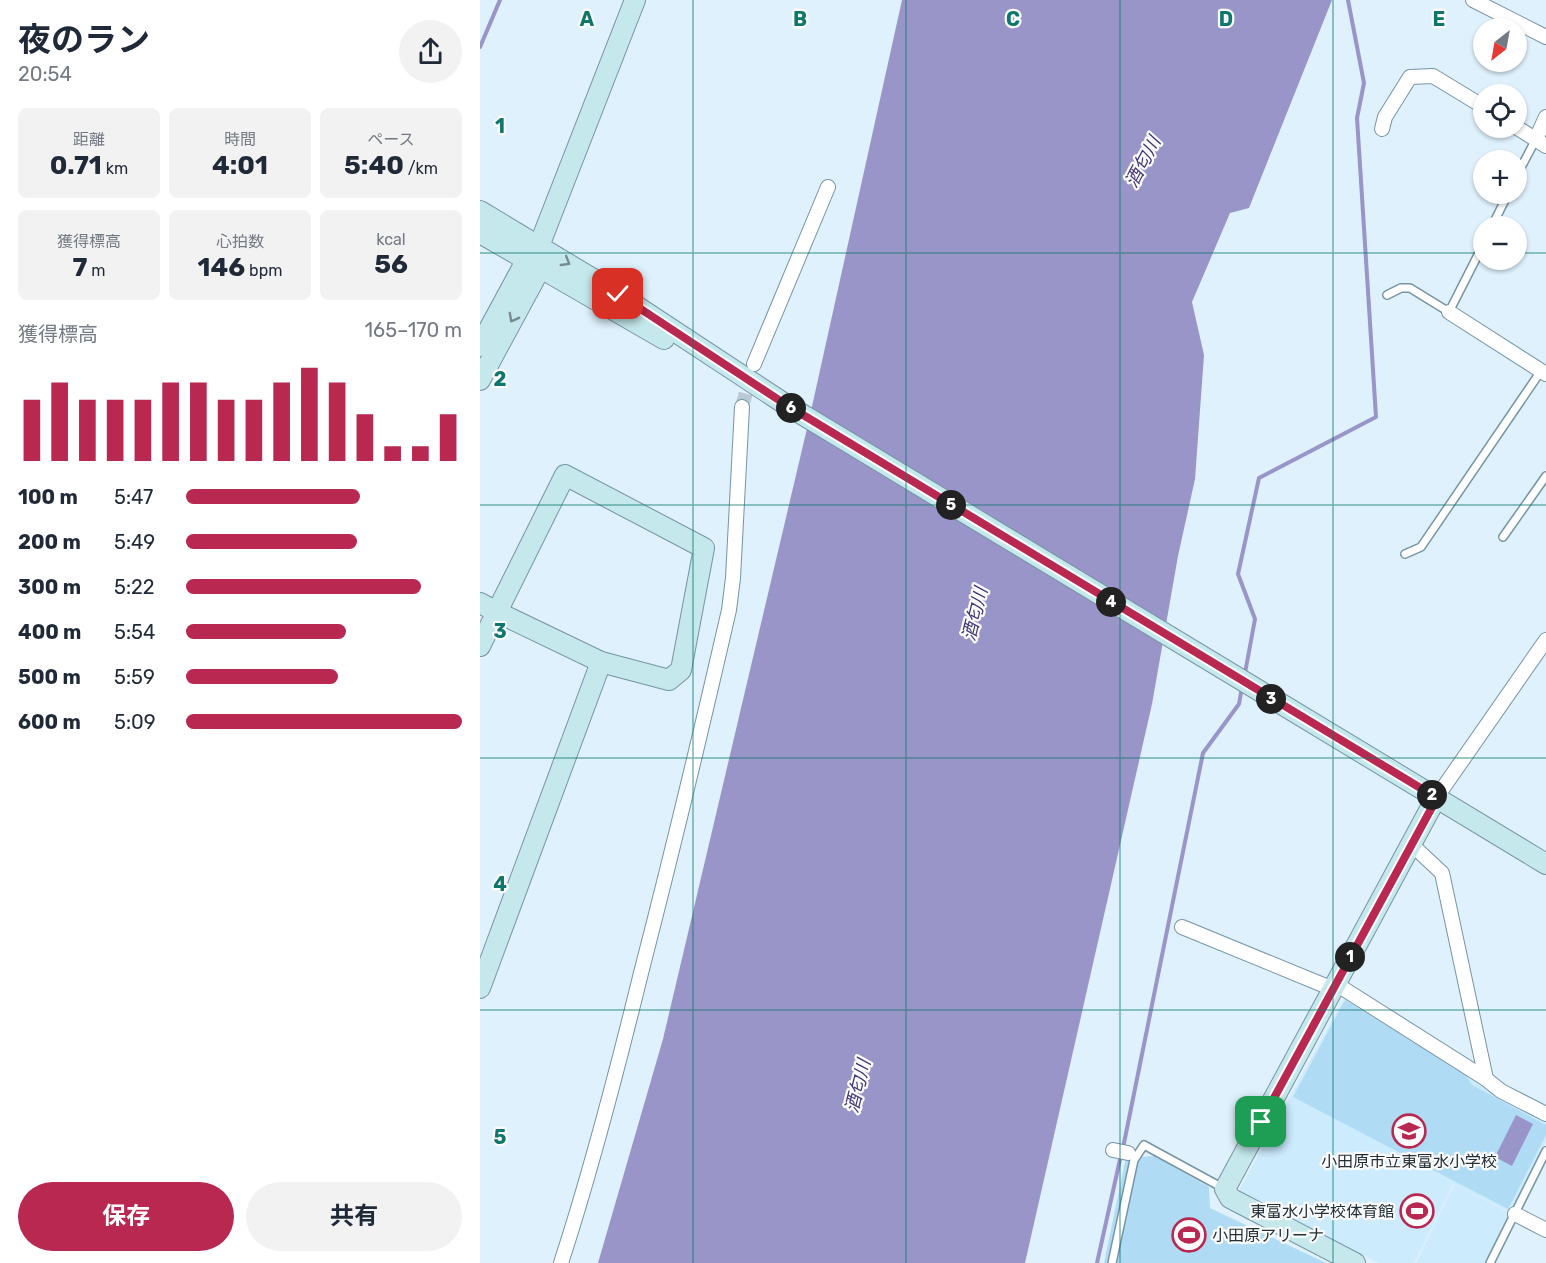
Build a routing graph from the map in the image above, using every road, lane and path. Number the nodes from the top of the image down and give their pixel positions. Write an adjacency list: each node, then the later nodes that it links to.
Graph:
1 (635, 0): 13 (street)
2 (1473, 0): 3 (street)
3 (1546, 37)
4 (1473, 100): 6 (street)
5 (1546, 117): 8 (street)
6 (1382, 129)
7 (1527, 134): 8 (street)
8 (1541, 142): 9 (lane)
9 (1527, 162)
10 (828, 187): 18 (street)
11 (480, 211): 13 (street)
12 (480, 232): 13 (street)
13 (535, 258): 17 (street); 20 (street, one-way to 20); 29 (street)
14 (1473, 265): 16 (lane)
15 (1387, 295): 16 (lane)
16 (1449, 312): 19 (street)
17 (480, 346)
18 (754, 364)
19 (1544, 370): 24 (lane)
20 (480, 380)
21 (742, 407): 43 (street)
22 (1546, 476): 23 (lane)
23 (1503, 537)
24 (1405, 554)
25 (488, 608): 27 (street); 28 (street); 28 (street)
26 (1546, 640): 29 (street)
27 (480, 646)
28 (601, 662): 34 (street)
29 (1437, 798): 30 (street); 31 (street)
30 (1410, 843): 33 (street); 35 (street)
31 (1546, 864)
32 (1182, 927): 33 (street)
33 (1334, 986): 35 (street); 40 (street)
34 (480, 988)
35 (1486, 1079): 36 (street)
36 (1546, 1114)
37 (1113, 1150): 39 (street)
38 (1546, 1151): 41 (lane)
39 (1128, 1153)
40 (1225, 1189): 44 (lane); 45 (street)
41 (1515, 1214): 42 (street); 46 (lane)
42 (1546, 1230)
43 (561, 1263)
44 (1112, 1263)
45 (1354, 1263)
46 (1490, 1263)

